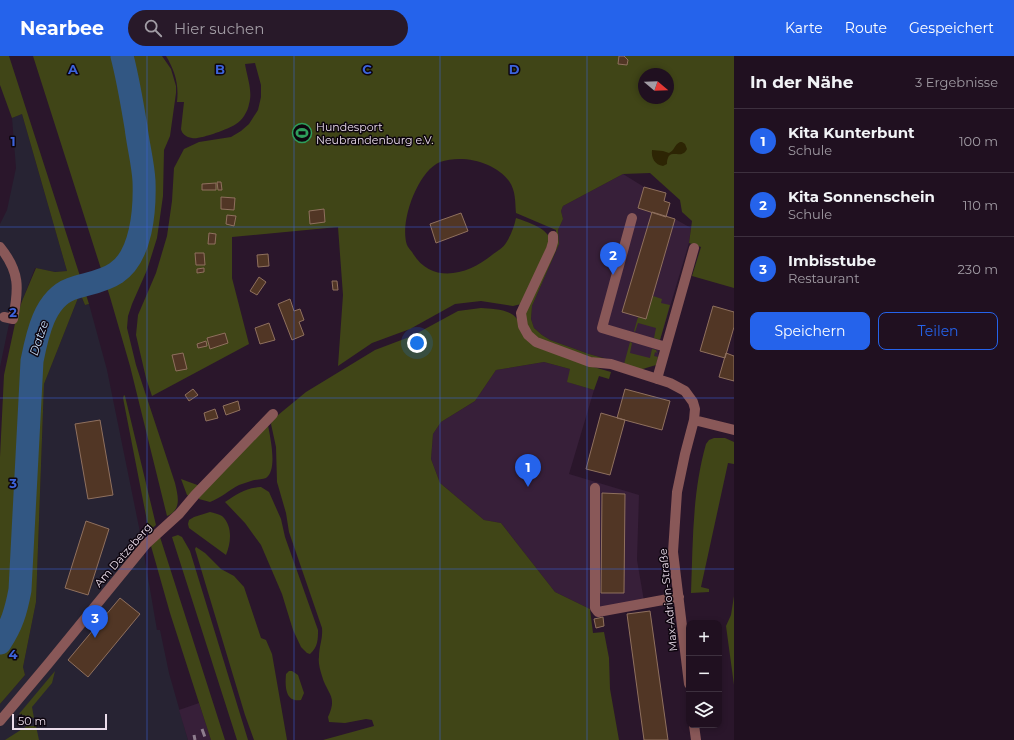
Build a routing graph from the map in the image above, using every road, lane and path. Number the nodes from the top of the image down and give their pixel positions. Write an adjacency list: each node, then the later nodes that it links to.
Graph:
1 (632, 218): 6 (street)
2 (553, 236): 7 (street)
3 (0, 247): 5 (street)
4 (694, 248): 6 (street)
5 (4, 317)
6 (666, 347): 7 (street)
7 (657, 379): 9 (street)
8 (273, 414): 14 (street, Am Datzeberg)
9 (694, 420): 10 (street); 12 (street, Max-Adrion-Straße)
10 (734, 430)
11 (595, 488): 12 (street)
12 (679, 597): 13 (street, Max-Adrion-Straße)
13 (686, 658)
14 (0, 721)
15 (694, 728): 16 (street)
16 (696, 740)

